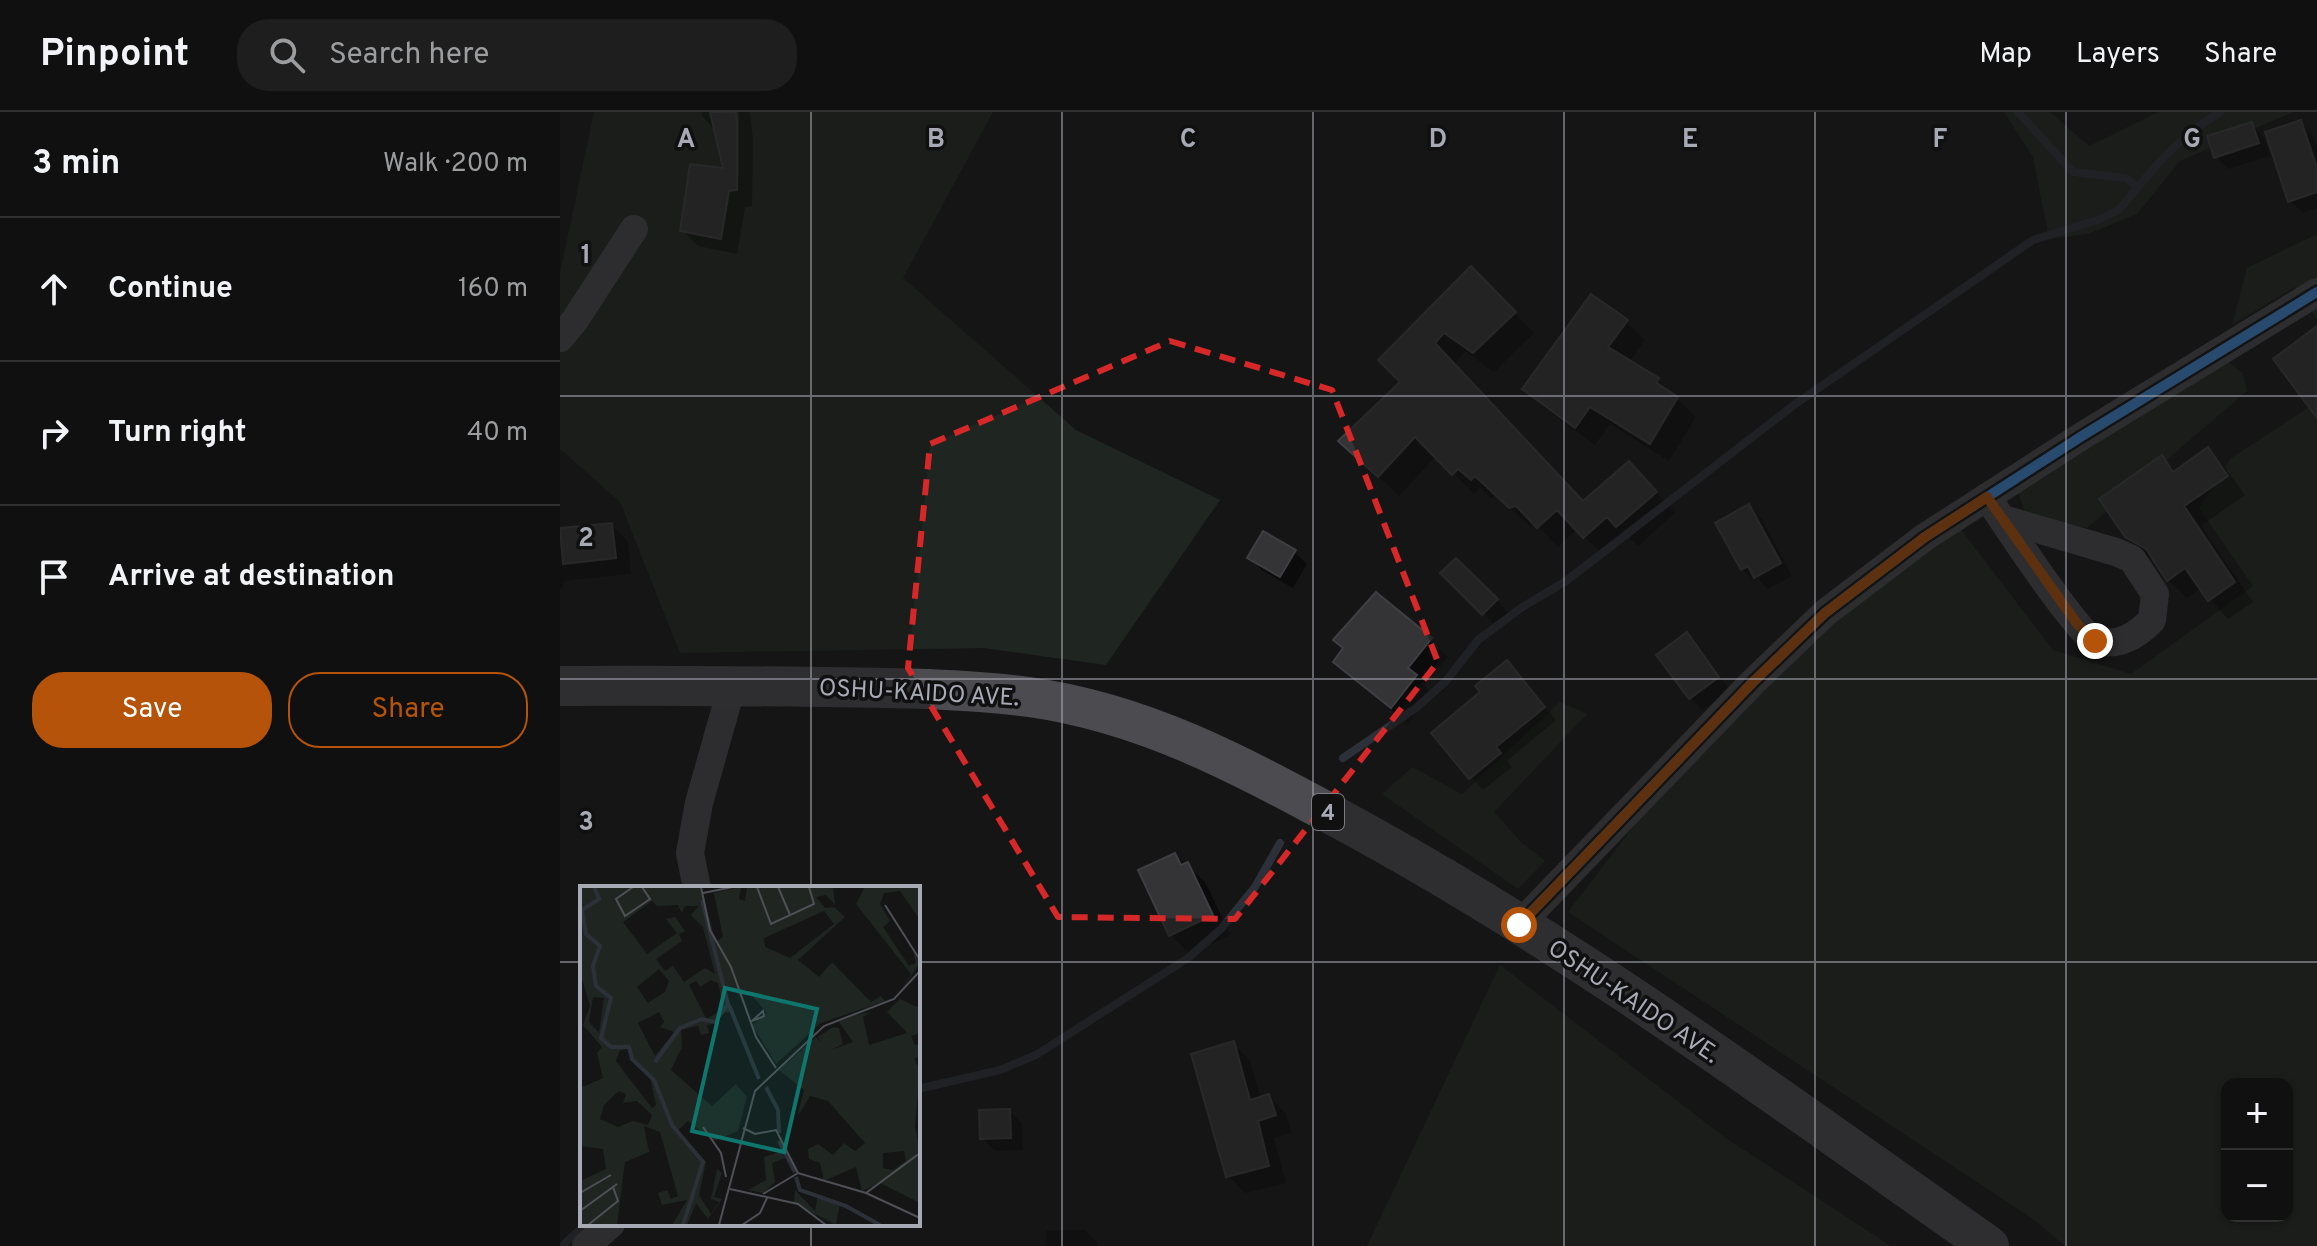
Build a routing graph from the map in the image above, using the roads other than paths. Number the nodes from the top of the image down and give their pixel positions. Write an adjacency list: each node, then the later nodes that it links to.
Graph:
1 (634, 229): 3 (street)
2 (2317, 292): 4 (street)
3 (560, 338)
4 (1995, 508): 4 (street); 8 (street)
5 (560, 686): 6 (highway, OSHU-KAIDO AVE. / 4)
6 (732, 686): 7 (street); 8 (highway, OSHU-KAIDO AVE. / 4)
7 (697, 886)
8 (1519, 925): 11 (highway, OSHU-KAIDO AVE. / 4)
9 (609, 1226): 10 (street)
10 (586, 1246)
11 (1989, 1246)

